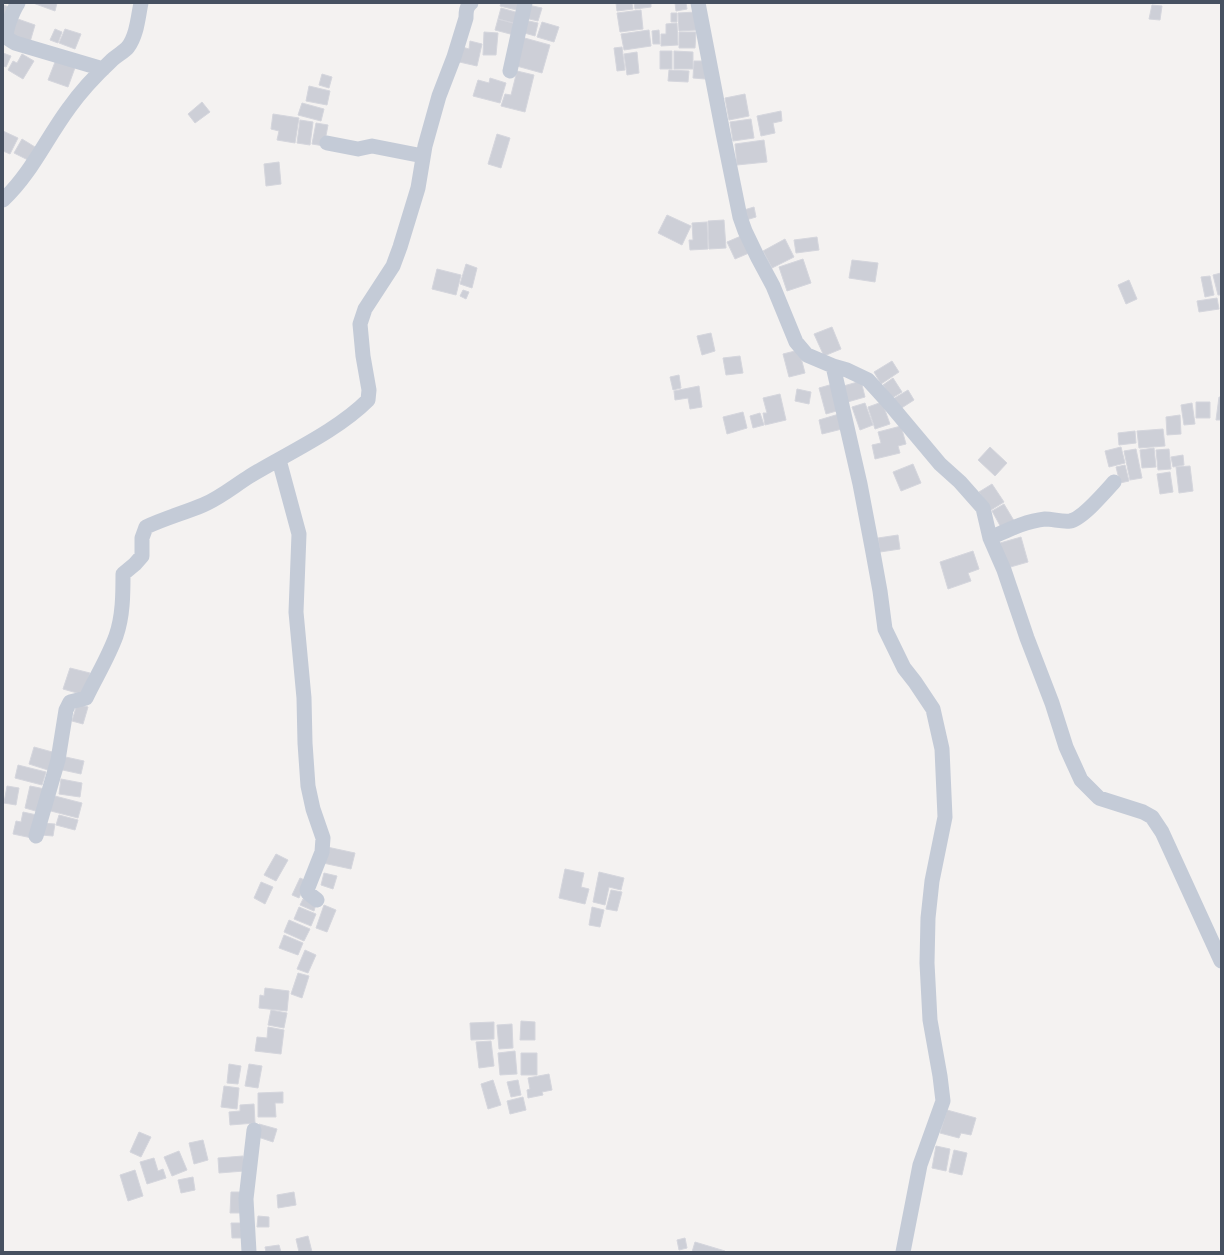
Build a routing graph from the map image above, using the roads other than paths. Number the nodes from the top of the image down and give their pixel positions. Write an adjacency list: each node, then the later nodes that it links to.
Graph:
1 (18, 3): 6 (street)
2 (141, 3): 6 (street)
3 (471, 3): 9 (street)
4 (525, 3): 7 (street)
5 (698, 3): 11 (street)
6 (103, 69): 10 (street)
7 (510, 71)
8 (327, 143): 9 (street)
9 (423, 156): 12 (street)
10 (3, 200)
11 (832, 366): 14 (street); 20 (street)
12 (279, 460): 15 (street); 16 (street)
13 (1114, 482): 14 (street)
14 (990, 538): 17 (street)
15 (36, 836)
16 (317, 900)
17 (1221, 961)
18 (254, 1130): 19 (street)
19 (249, 1252)
20 (903, 1252)

